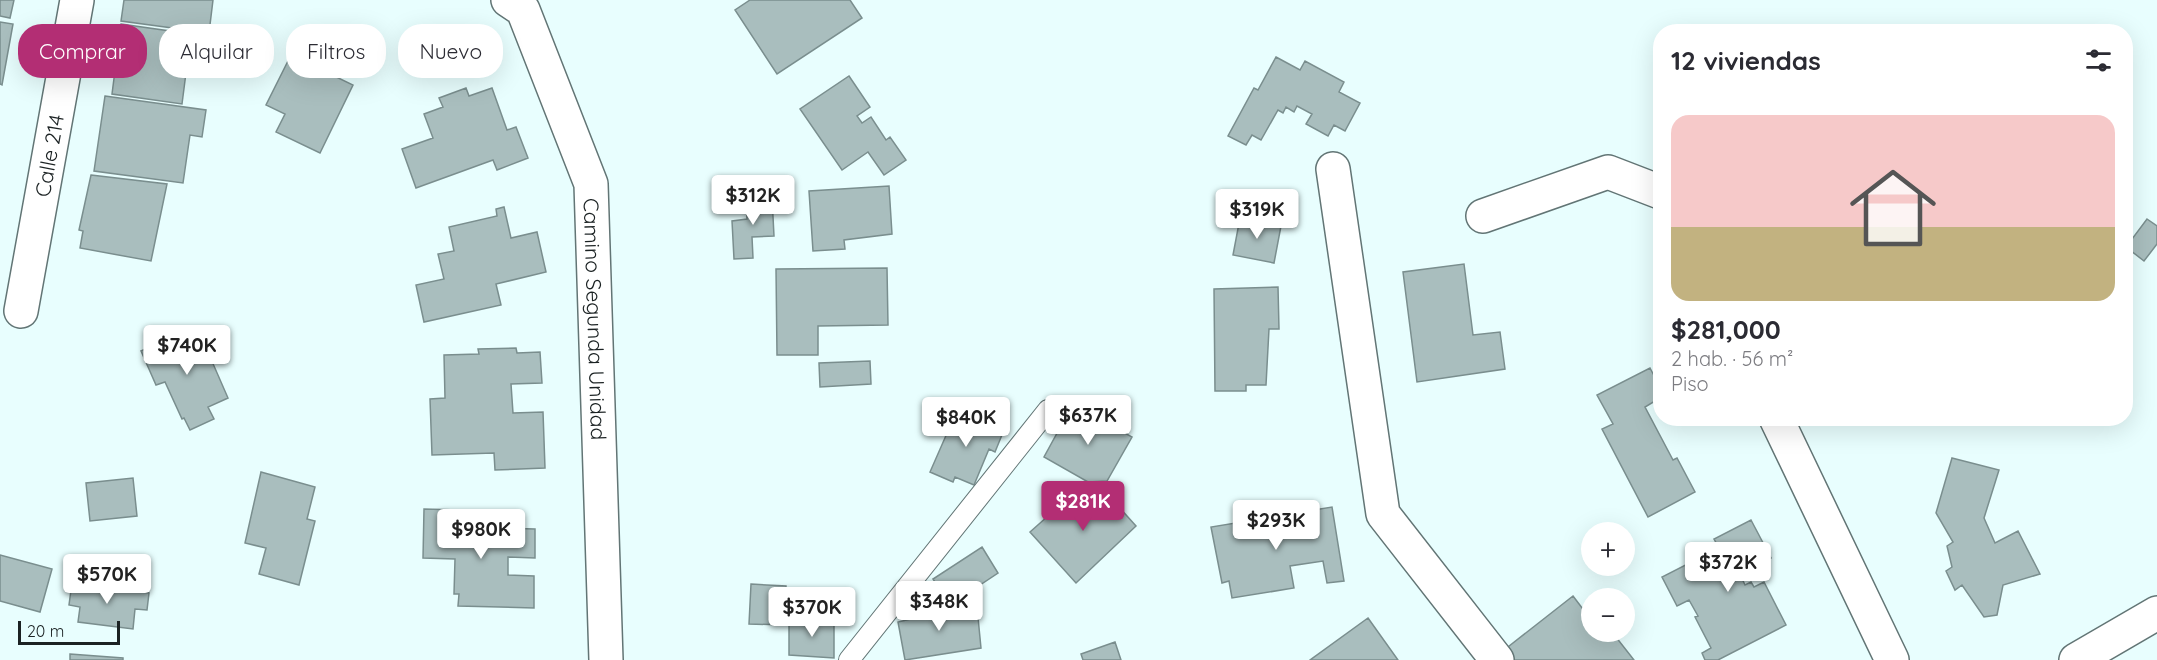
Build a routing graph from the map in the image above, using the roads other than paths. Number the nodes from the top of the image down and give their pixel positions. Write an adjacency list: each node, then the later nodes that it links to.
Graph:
1 (77, 0): 6 (street, Calle 214)
2 (508, 0): 10 (street, Camino Segunda Unidad)
3 (1333, 169): 12 (street)
4 (1653, 189): 5 (street)
5 (1483, 216)
6 (21, 311)
7 (1048, 410): 11 (lane)
8 (1780, 426): 13 (street)
9 (2157, 613): 14 (street)
10 (606, 660)
11 (849, 660)
12 (1497, 660)
13 (1892, 660)
14 (2076, 660)

